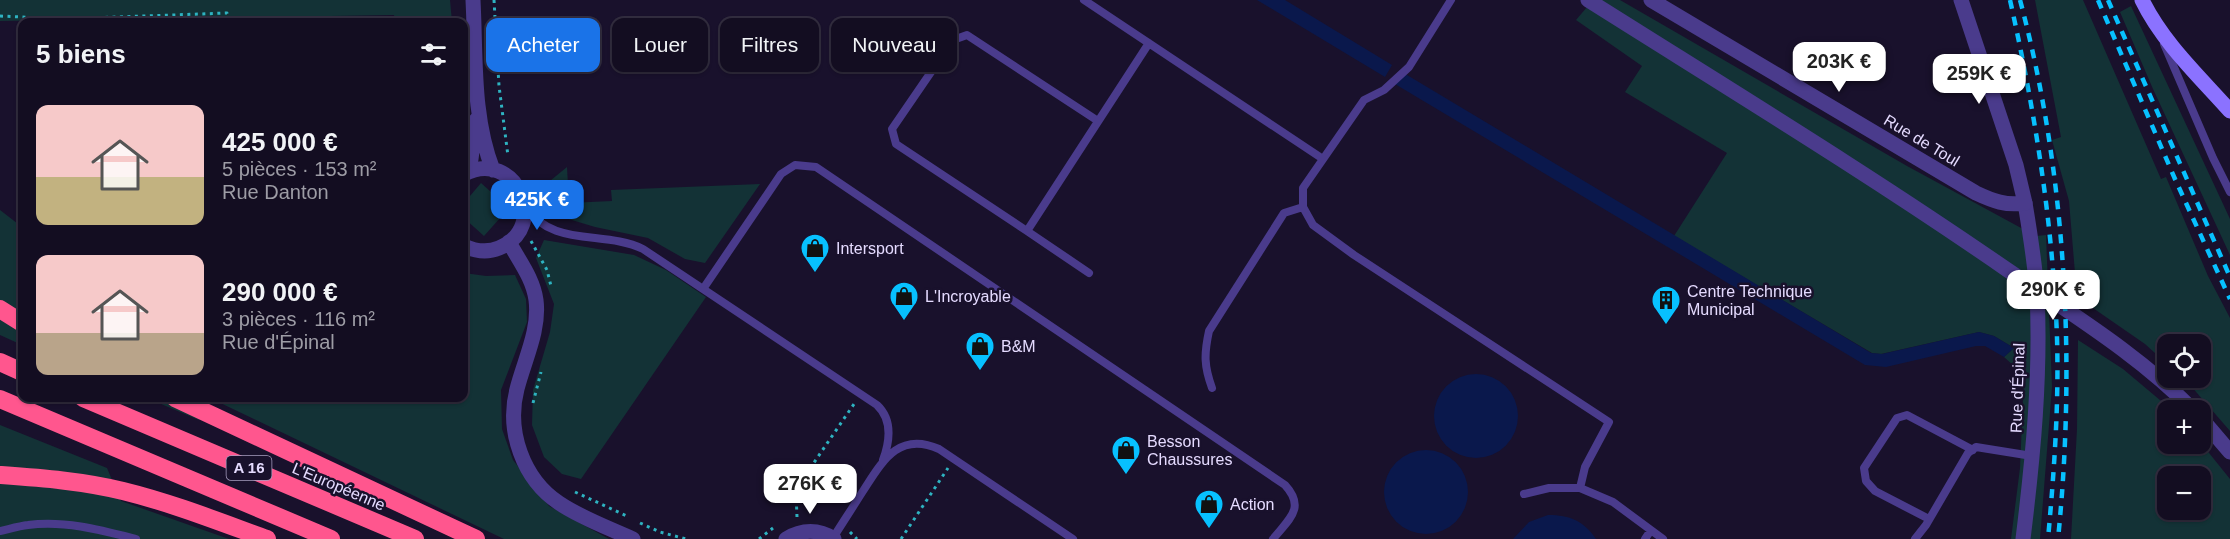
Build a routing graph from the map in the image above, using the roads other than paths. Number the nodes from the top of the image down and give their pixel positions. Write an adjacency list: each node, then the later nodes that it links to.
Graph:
1 (473, 0): 10 (street)
2 (1084, 0): 9 (lane)
3 (1451, 0): 13 (lane)
4 (1588, 0): 32 (street)
5 (1651, 0): 18 (street, Rue de Toul)
6 (1961, 0): 18 (street, Rue d'Épinal)
7 (2142, 0): 8 (main road)
8 (2157, 27): 11 (main road); 17 (lane)
9 (1149, 43): 12 (lane); 13 (lane)
10 (478, 107): 14 (street); 15 (street)
11 (2230, 111)
12 (1098, 121): 21 (lane); 21 (lane)
13 (1323, 159): 20 (lane)
14 (468, 165)
15 (493, 170): 16 (street); 19 (street)
16 (468, 173)
17 (2230, 192)
18 (2025, 203): 38 (street, Rue d'Épinal)
19 (524, 204): 22 (street); 25 (lane)
20 (1303, 207): 30 (lane); 41 (lane)
21 (1027, 231): 24 (lane)
22 (509, 242): 23 (street); 51 (street)
23 (468, 247)
24 (1089, 273)
25 (703, 289): 39 (lane); 55 (lane)
26 (0, 309): 27 (highway)
27 (18, 320)
28 (0, 362): 29 (highway)
29 (18, 370)
30 (1212, 388)
31 (0, 399): 48 (highway, A 16)
32 (2183, 400)
33 (92, 402): 49 (highway, L'Européenne / A 16)
34 (184, 402): 50 (highway)
35 (2211, 430): 37 (street)
36 (1973, 450): 38 (lane); 43 (lane); 43 (lane)
37 (2230, 453)
38 (2032, 456): 59 (street, Rue d'Épinal)
39 (883, 460): 53 (lane); 54 (lane)
40 (0, 475): 47 (highway)
41 (1580, 488): 42 (lane); 44 (lane)
42 (1524, 494)
43 (1929, 519): 58 (lane)
44 (1651, 530): 56 (lane); 57 (lane)
45 (0, 531): 46 (lane)
46 (136, 539)
47 (267, 539)
48 (331, 539)
49 (415, 539)
50 (476, 539)
51 (633, 539)
52 (786, 539): 53 (street)
53 (833, 539)
54 (1073, 539)
55 (1273, 539)
56 (1645, 539)
57 (1663, 539)
58 (1916, 539)
59 (2023, 539)

